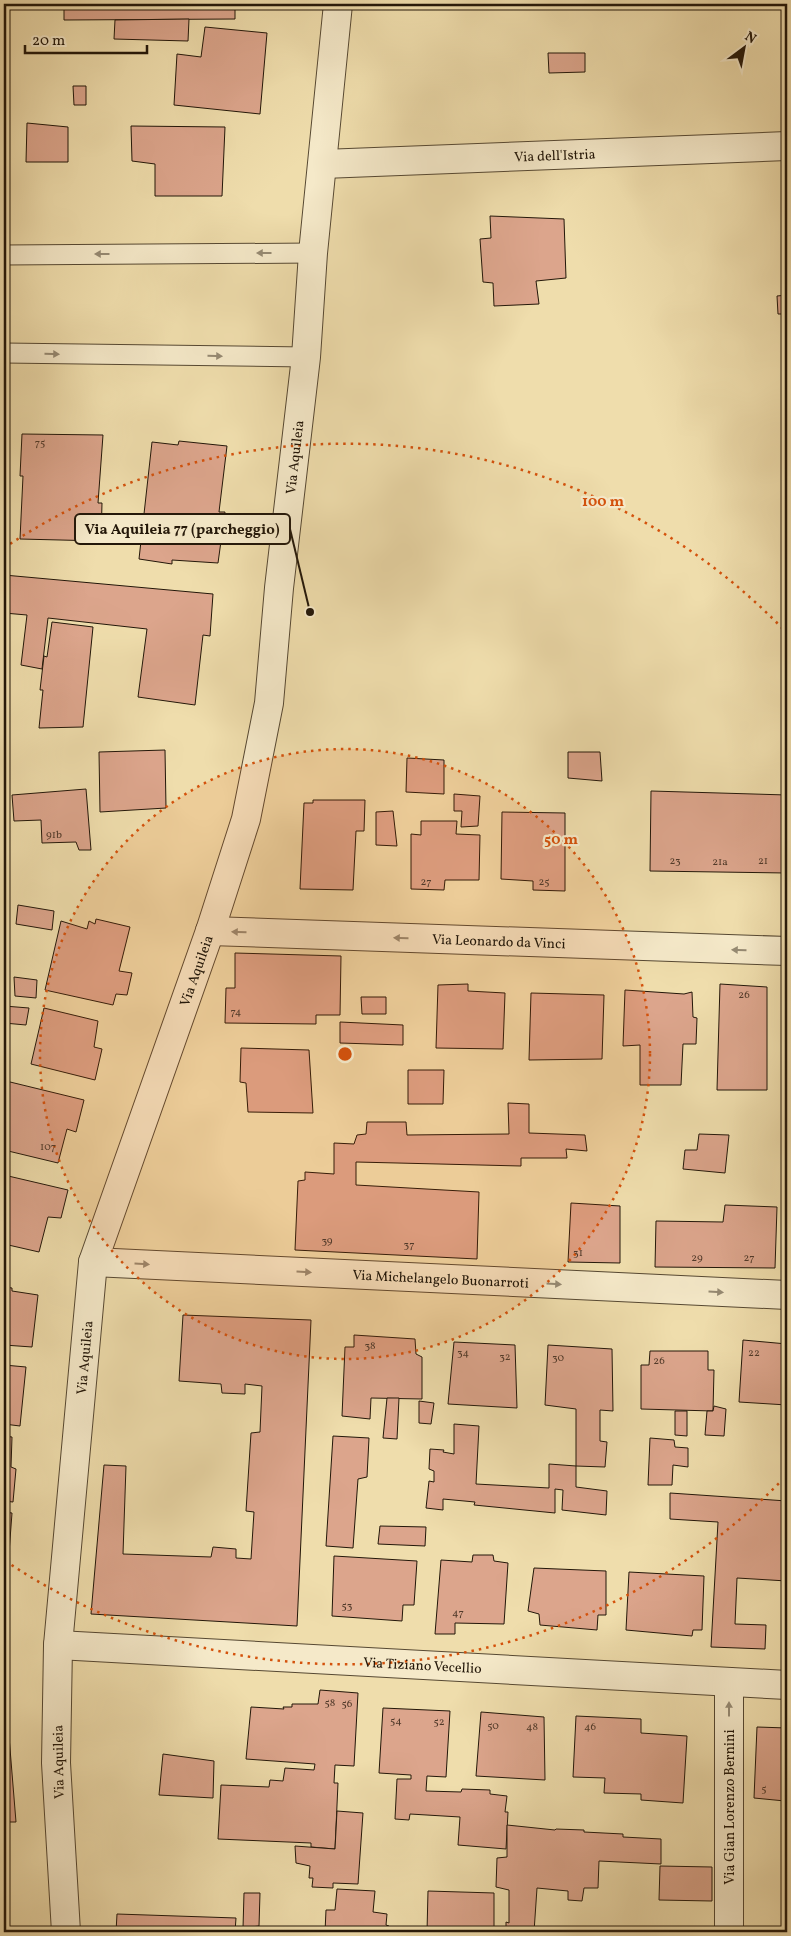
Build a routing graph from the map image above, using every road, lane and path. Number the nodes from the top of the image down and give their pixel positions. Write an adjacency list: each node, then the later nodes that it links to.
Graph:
1 (338, 4): 3 (street, Via Aquileia)
2 (787, 146): 3 (street, Via dell'Istria)
3 (323, 164): 4 (street, Via Aquileia)
4 (313, 253): 5 (lane, one-way to 5); 7 (street, Via Aquileia)
5 (4, 255)
6 (4, 353): 7 (lane, one-way to 7)
7 (306, 357): 8 (street, Via Aquileia)
8 (210, 931): 9 (street, Via Leonardo da Vinci, one-way to 8); 10 (street, Via Aquileia)
9 (787, 951)
10 (93, 1262): 11 (street, Via Michelangelo Buonarroti, one-way to 11); 12 (street, Via Aquileia)
11 (787, 1295)
12 (58, 1645): 13 (street, Via Tiziano Vecellio); 15 (street, Via Aquileia)
13 (729, 1682): 14 (street, Via Tiziano Vecellio); 16 (street, Via Gian Lorenzo Bernini, one-way to 13)
14 (787, 1685)
15 (66, 1932)
16 (729, 1932)

